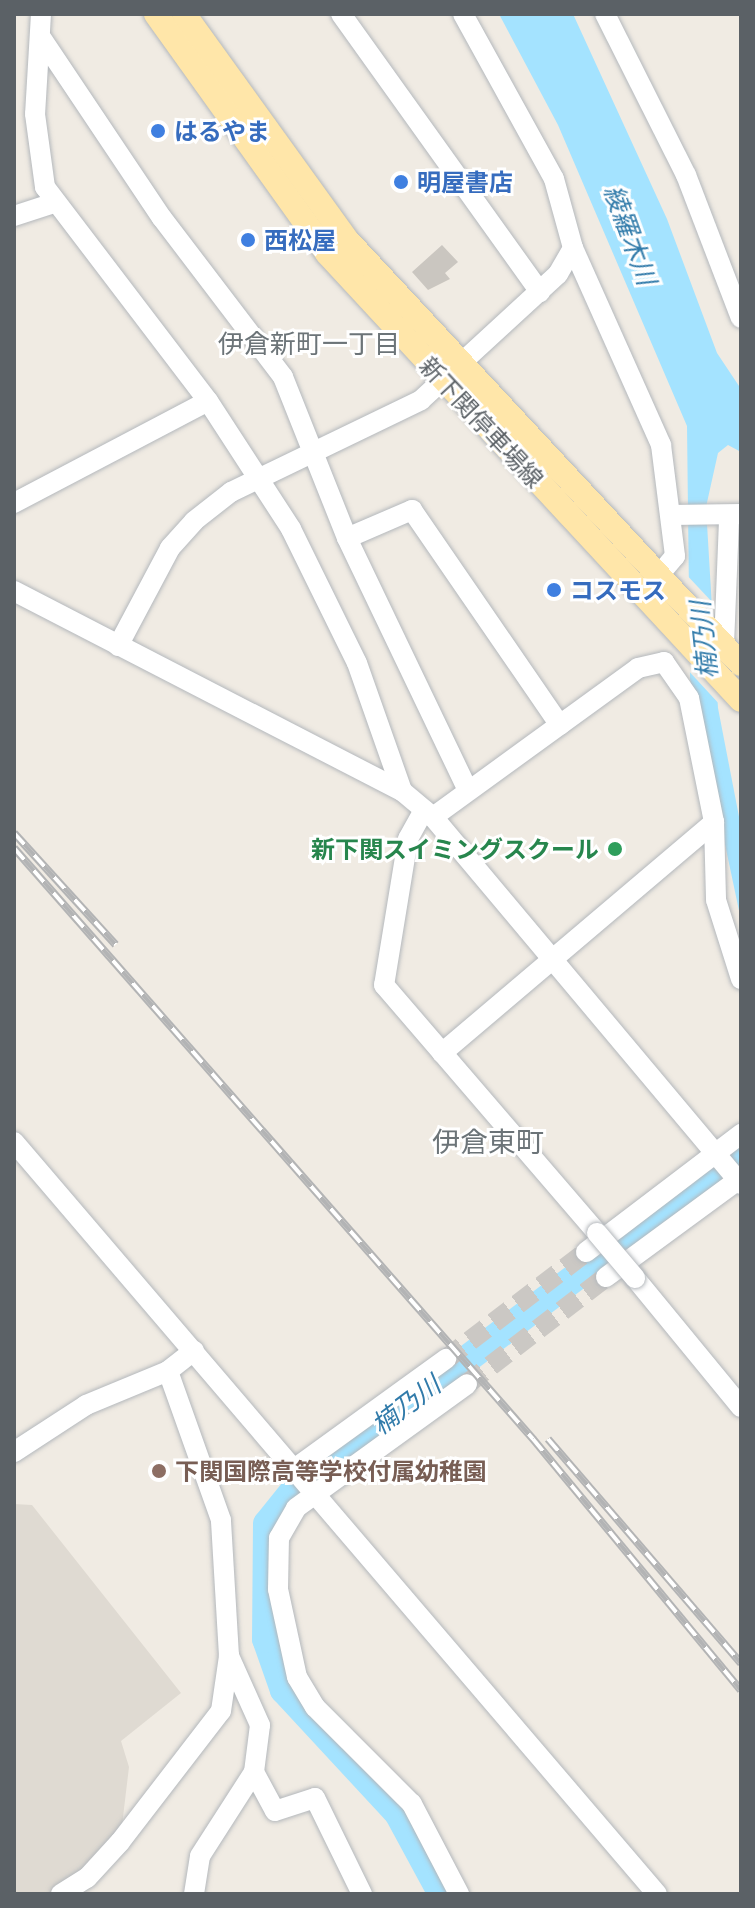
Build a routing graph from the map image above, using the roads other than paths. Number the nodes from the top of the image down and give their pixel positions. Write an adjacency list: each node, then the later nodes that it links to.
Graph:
1 (41, 14): 7 (street)
2 (156, 14): 13 (main road, 新下関停車場線)
3 (184, 14): 13 (main road, 新下関停車場線)
4 (341, 14): 11 (street)
5 (463, 14): 10 (street)
6 (605, 14): 12 (street)
7 (40, 36): 8 (street); 15 (street)
8 (54, 203): 9 (street); 14 (street)
9 (14, 216)
10 (573, 248): 11 (street); 18 (street)
11 (540, 292): 13 (street)
12 (741, 317)
13 (451, 372): 15 (street); 21 (main road, 新下関停車場線); 23 (main road, 新下関停車場線)
14 (208, 401): 16 (street); 17 (street)
15 (316, 454): 16 (street); 20 (street)
16 (259, 477): 25 (street); 30 (street)
17 (14, 503)
18 (674, 515): 19 (street); 21 (street)
19 (730, 516): 24 (street)
20 (347, 538): 29 (street); 31 (street)
21 (659, 575): 24 (main road, 新下関停車場線)
22 (14, 591): 25 (street)
23 (673, 624): 26 (street); 28 (main road, 新下関停車場線)
24 (723, 644): 27 (main road, 新下関停車場線)
25 (118, 646): 30 (street)
26 (664, 662): 29 (street); 33 (street)
27 (741, 664)
28 (737, 696)
29 (560, 725): 31 (street)
30 (402, 791): 32 (street)
31 (468, 791): 32 (street)
32 (428, 814): 34 (street); 36 (street)
33 (714, 822): 34 (street); 35 (street)
34 (553, 957): 36 (street); 39 (street)
35 (741, 979)
36 (442, 1053): 46 (street, bridge)
37 (741, 1134): 39 (street)
38 (14, 1142): 42 (street)
39 (732, 1171): 40 (street); 41 (street)
40 (586, 1252)
41 (606, 1277)
42 (194, 1351): 44 (street); 48 (street)
43 (446, 1359): 48 (street)
44 (168, 1371): 47 (street); 50 (street)
45 (467, 1384): 49 (street)
46 (741, 1407)
47 (14, 1452)
48 (294, 1469): 49 (street)
49 (316, 1495): 55 (street); 56 (street)
50 (229, 1656): 51 (street); 52 (street)
51 (254, 1772): 53 (street); 54 (street)
52 (61, 1894)
53 (194, 1894)
54 (362, 1894)
55 (459, 1894)
56 (657, 1894)

